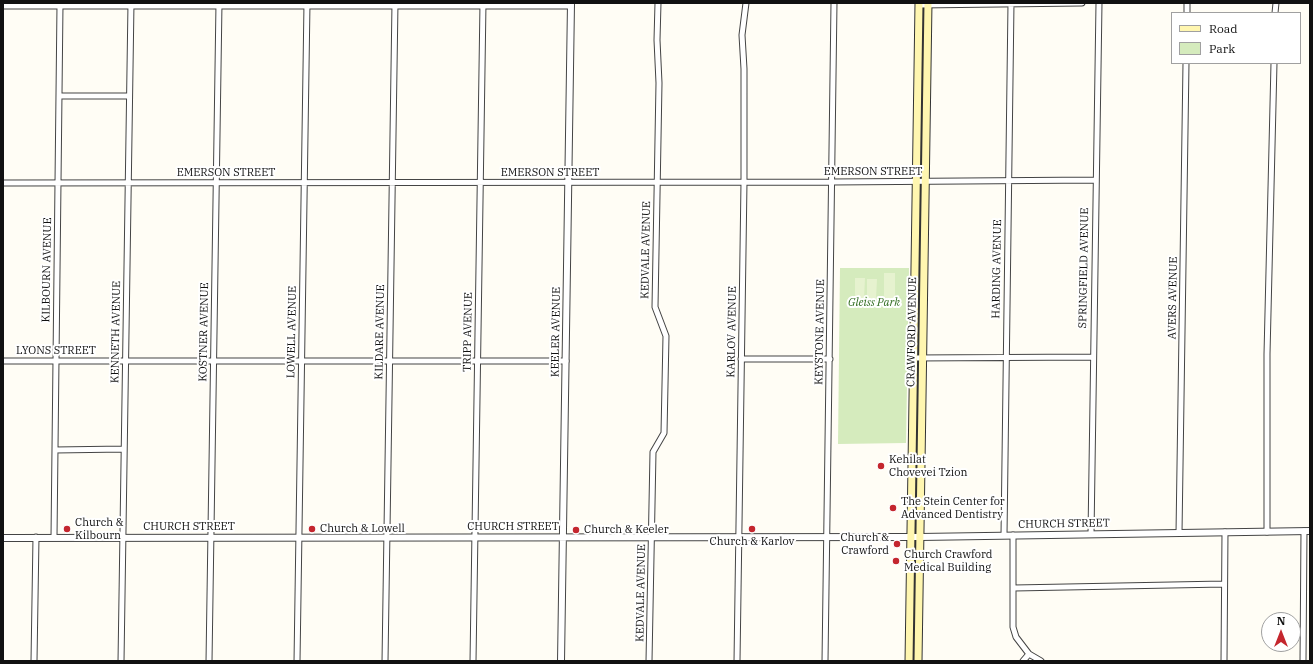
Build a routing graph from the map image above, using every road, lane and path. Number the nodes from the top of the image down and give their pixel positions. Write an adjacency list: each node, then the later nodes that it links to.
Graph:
1 (658, 3): 24 (street, KEDVALE AVENUE)
2 (746, 3): 25 (street, KARLOV AVENUE)
3 (834, 3): 26 (street, KEYSTONE AVENUE)
4 (1011, 3): 5 (street); 13 (street); 22 (street, HARDING AVENUE)
5 (1082, 3)
6 (1099, 3): 21 (street, SPRINGFIELD AVENUE)
7 (219, 4): 8 (street); 15 (street); 32 (street, KOSTNER AVENUE)
8 (307, 4): 9 (street); 23 (street, LOWELL AVENUE)
9 (395, 4): 10 (street); 33 (street, KILDARE AVENUE)
10 (483, 4): 11 (street); 34 (street, TRIPP AVENUE)
11 (571, 4): 35 (street, KEELER AVENUE)
12 (919, 4): 13 (street); 27 (main road, CRAWFORD AVENUE)
13 (928, 4): 28 (main road, CRAWFORD AVENUE)
14 (60, 5): 15 (street); 16 (street); 19 (street, KILBOURN AVENUE)
15 (131, 5): 20 (street, KENNETH AVENUE)
16 (3, 6)
17 (1186, 64): 55 (street, AVERS AVENUE)
18 (1274, 64): 54 (street)
19 (59, 96): 20 (street); 30 (street, KILBOURN AVENUE)
20 (129, 96): 31 (street, KENNETH AVENUE)
21 (1096, 180): 22 (street, EMERSON STREET); 36 (street, SPRINGFIELD AVENUE)
22 (1008, 181): 28 (street, EMERSON STREET); 39 (street, HARDING AVENUE)
23 (304, 182): 32 (street, EMERSON STREET); 33 (street, EMERSON STREET); 46 (street, LOWELL AVENUE)
24 (656, 182): 25 (street, EMERSON STREET); 35 (street, EMERSON STREET); 67 (street, KEDVALE AVENUE)
25 (744, 182): 26 (street, EMERSON STREET); 40 (street, KARLOV AVENUE)
26 (832, 182): 27 (street, EMERSON STREET); 41 (street, KEYSTONE AVENUE)
27 (916, 182): 28 (street, EMERSON STREET); 37 (main road, CRAWFORD AVENUE)
28 (926, 182): 38 (main road, CRAWFORD AVENUE)
29 (3, 183): 30 (street, EMERSON STREET)
30 (58, 183): 31 (street, EMERSON STREET); 43 (street, KILBOURN AVENUE)
31 (128, 183): 32 (street, EMERSON STREET); 44 (street, KENNETH AVENUE)
32 (216, 183): 45 (street, KOSTNER AVENUE)
33 (392, 183): 34 (street, EMERSON STREET); 47 (street, KILDARE AVENUE)
34 (480, 183): 35 (street, EMERSON STREET); 48 (street, TRIPP AVENUE)
35 (568, 183): 49 (street, KEELER AVENUE)
36 (1093, 357): 39 (street); 56 (street, SPRINGFIELD AVENUE)
37 (914, 358): 38 (street); 59 (main road, CRAWFORD AVENUE)
38 (923, 358): 39 (street); 60 (main road, CRAWFORD AVENUE)
39 (1006, 358): 57 (street, HARDING AVENUE)
40 (741, 359): 41 (street); 68 (street, KARLOV AVENUE)
41 (830, 359): 69 (street, KEYSTONE AVENUE)
42 (3, 360): 43 (street, LYONS STREET)
43 (56, 360): 44 (street, LYONS STREET); 51 (street, KILBOURN AVENUE)
44 (126, 361): 45 (street, LYONS STREET); 50 (street, KENNETH AVENUE)
45 (214, 361): 46 (street, LYONS STREET); 62 (street, KOSTNER AVENUE)
46 (302, 361): 47 (street, LYONS STREET); 63 (street, LOWELL AVENUE)
47 (390, 361): 48 (street, LYONS STREET); 64 (street, KILDARE AVENUE)
48 (478, 361): 49 (street, LYONS STREET); 65 (street, TRIPP AVENUE)
49 (566, 361): 66 (street, KEELER AVENUE)
50 (124, 449): 51 (street); 61 (street, KENNETH AVENUE)
51 (55, 450): 72 (street, KILBOURN AVENUE)
52 (1307, 531): 54 (street, CHURCH STREET); 75 (street)
53 (1225, 532): 54 (street, CHURCH STREET); 55 (street, CHURCH STREET); 73 (street)
54 (1267, 532)
55 (1179, 533): 56 (street, CHURCH STREET)
56 (1091, 534): 58 (street, CHURCH STREET)
57 (1004, 535): 58 (street, CHURCH STREET); 60 (street, CHURCH STREET)
58 (1013, 535): 74 (street)
59 (910, 536): 60 (street, CHURCH STREET); 69 (street, CHURCH STREET); 87 (main road, CRAWFORD AVENUE)
60 (920, 536): 88 (main road, CRAWFORD AVENUE)
61 (123, 537): 62 (street, CHURCH STREET); 72 (street, CHURCH STREET); 78 (street, KENNETH AVENUE)
62 (211, 537): 63 (street, CHURCH STREET); 79 (street, KOSTNER AVENUE)
63 (299, 537): 64 (street, CHURCH STREET); 80 (street, LOWELL AVENUE)
64 (387, 537): 65 (street, CHURCH STREET); 81 (street, KILDARE AVENUE)
65 (475, 537): 66 (street, CHURCH STREET); 82 (street, TRIPP AVENUE)
66 (563, 537): 67 (street, CHURCH STREET); 83 (street, KEELER AVENUE)
67 (652, 537): 68 (street, CHURCH STREET); 84 (street, KEDVALE AVENUE)
68 (740, 537): 69 (street, CHURCH STREET); 85 (street, KARLOV AVENUE)
69 (828, 537): 86 (street, KEYSTONE AVENUE)
70 (3, 538): 71 (street, CHURCH STREET)
71 (36, 538): 72 (street, CHURCH STREET); 77 (street)
72 (54, 538)
73 (1224, 584): 74 (street); 91 (street)
74 (1014, 588): 76 (street)
75 (1307, 630): 92 (street)
76 (1028, 654): 89 (street); 90 (street)
77 (34, 661)
78 (121, 661)
79 (209, 661)
80 (297, 661)
81 (385, 661)
82 (473, 661)
83 (561, 661)
84 (650, 661)
85 (737, 661)
86 (825, 661)
87 (909, 661)
88 (918, 661)
89 (1023, 661)
90 (1041, 661)
91 (1224, 661)
92 (1303, 661)

